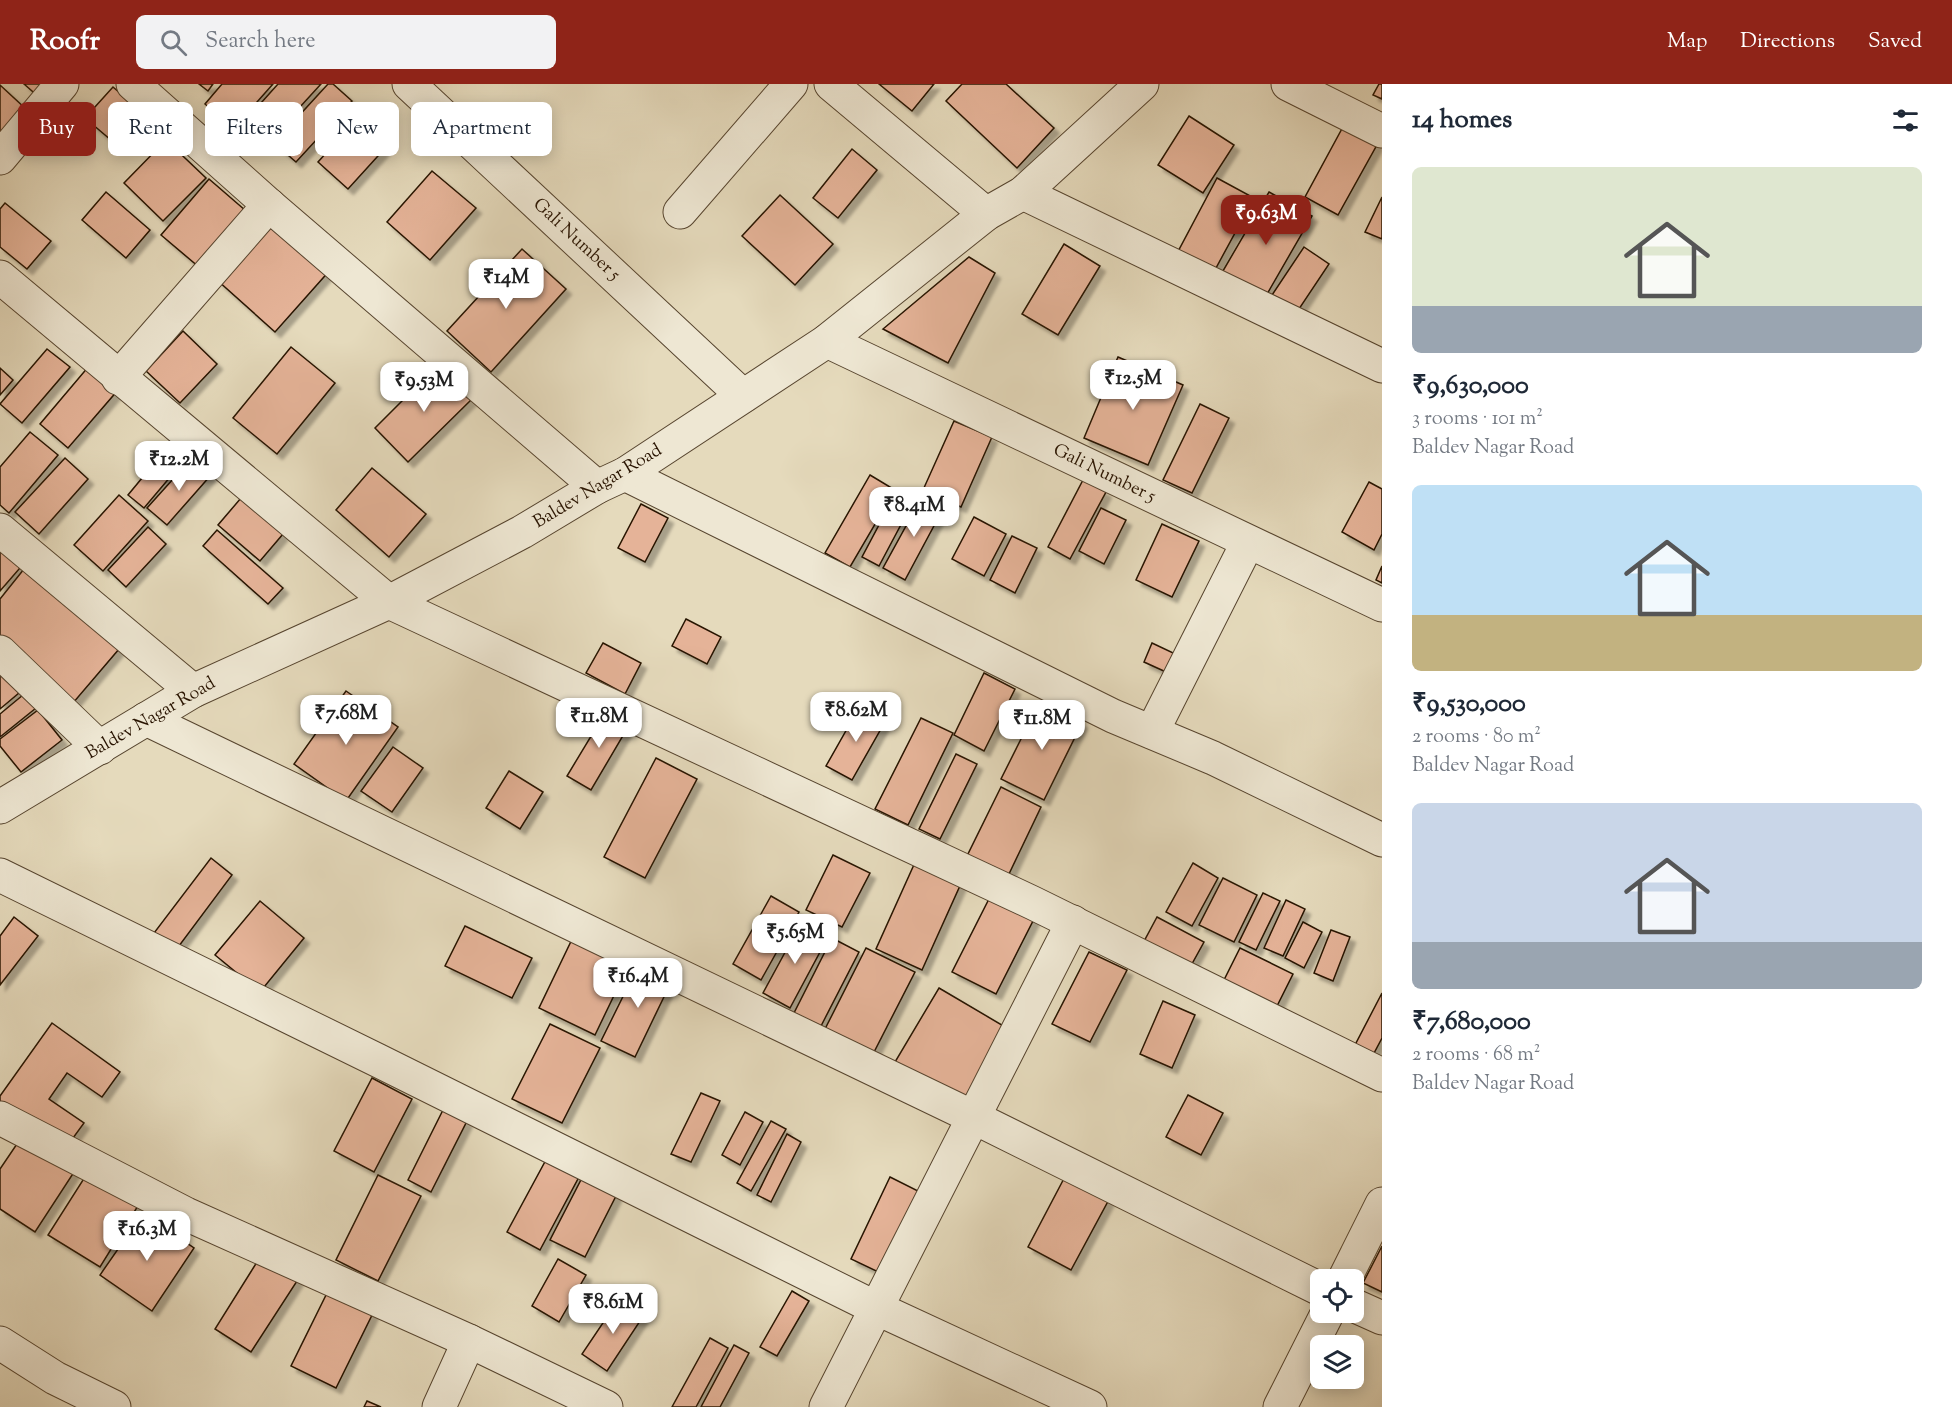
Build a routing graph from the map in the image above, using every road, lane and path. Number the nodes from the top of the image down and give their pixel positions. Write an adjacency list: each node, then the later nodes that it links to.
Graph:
1 (62, 84): 9 (street)
2 (134, 84): 11 (street)
3 (410, 84): 18 (street, Gali Number 5)
4 (792, 84): 12 (street)
5 (831, 84): 13 (street)
6 (1142, 84): 10 (street, Baldev Nagar Road)
7 (1288, 84): 8 (street)
8 (1382, 131)
9 (0, 158)
10 (1023, 193): 13 (street, Baldev Nagar Road); 16 (street)
11 (269, 205): 17 (street); 19 (street)
12 (680, 212)
13 (986, 214): 15 (street, Baldev Nagar Road)
14 (0, 277): 17 (street)
15 (827, 341): 18 (street, Baldev Nagar Road); 21 (street, Gali Number 5)
16 (1382, 366)
17 (118, 378): 22 (street)
18 (743, 396): 19 (street, Baldev Nagar Road)
19 (611, 480): 22 (street, Baldev Nagar Road); 27 (street)
20 (0, 530): 25 (street)
21 (1248, 542): 23 (street, Gali Number 5); 27 (street)
22 (389, 602): 25 (street, Baldev Nagar Road); 32 (street)
23 (1382, 605)
24 (0, 652): 28 (street)
25 (193, 691): 26 (street, Baldev Nagar Road)
26 (146, 719): 28 (street, Baldev Nagar Road); 34 (street)
27 (1152, 732): 30 (street)
28 (100, 748): 29 (street, Baldev Nagar Road)
29 (0, 807)
30 (1382, 840)
31 (0, 875): 39 (street)
32 (1073, 922): 33 (street); 34 (street)
33 (1382, 1075)
34 (973, 1117): 38 (street); 39 (street)
35 (0, 1118): 43 (street)
36 (1382, 1204): 37 (street)
37 (1350, 1269)
38 (1310, 1284)
39 (876, 1308): 48 (street); 49 (street)
40 (1364, 1310): 41 (street)
41 (1382, 1318)
42 (1322, 1323): 50 (street)
43 (469, 1341): 46 (street); 47 (street)
44 (0, 1343): 45 (street)
45 (114, 1407)
46 (439, 1407)
47 (606, 1407)
48 (826, 1407)
49 (1090, 1407)
50 (1280, 1407)

